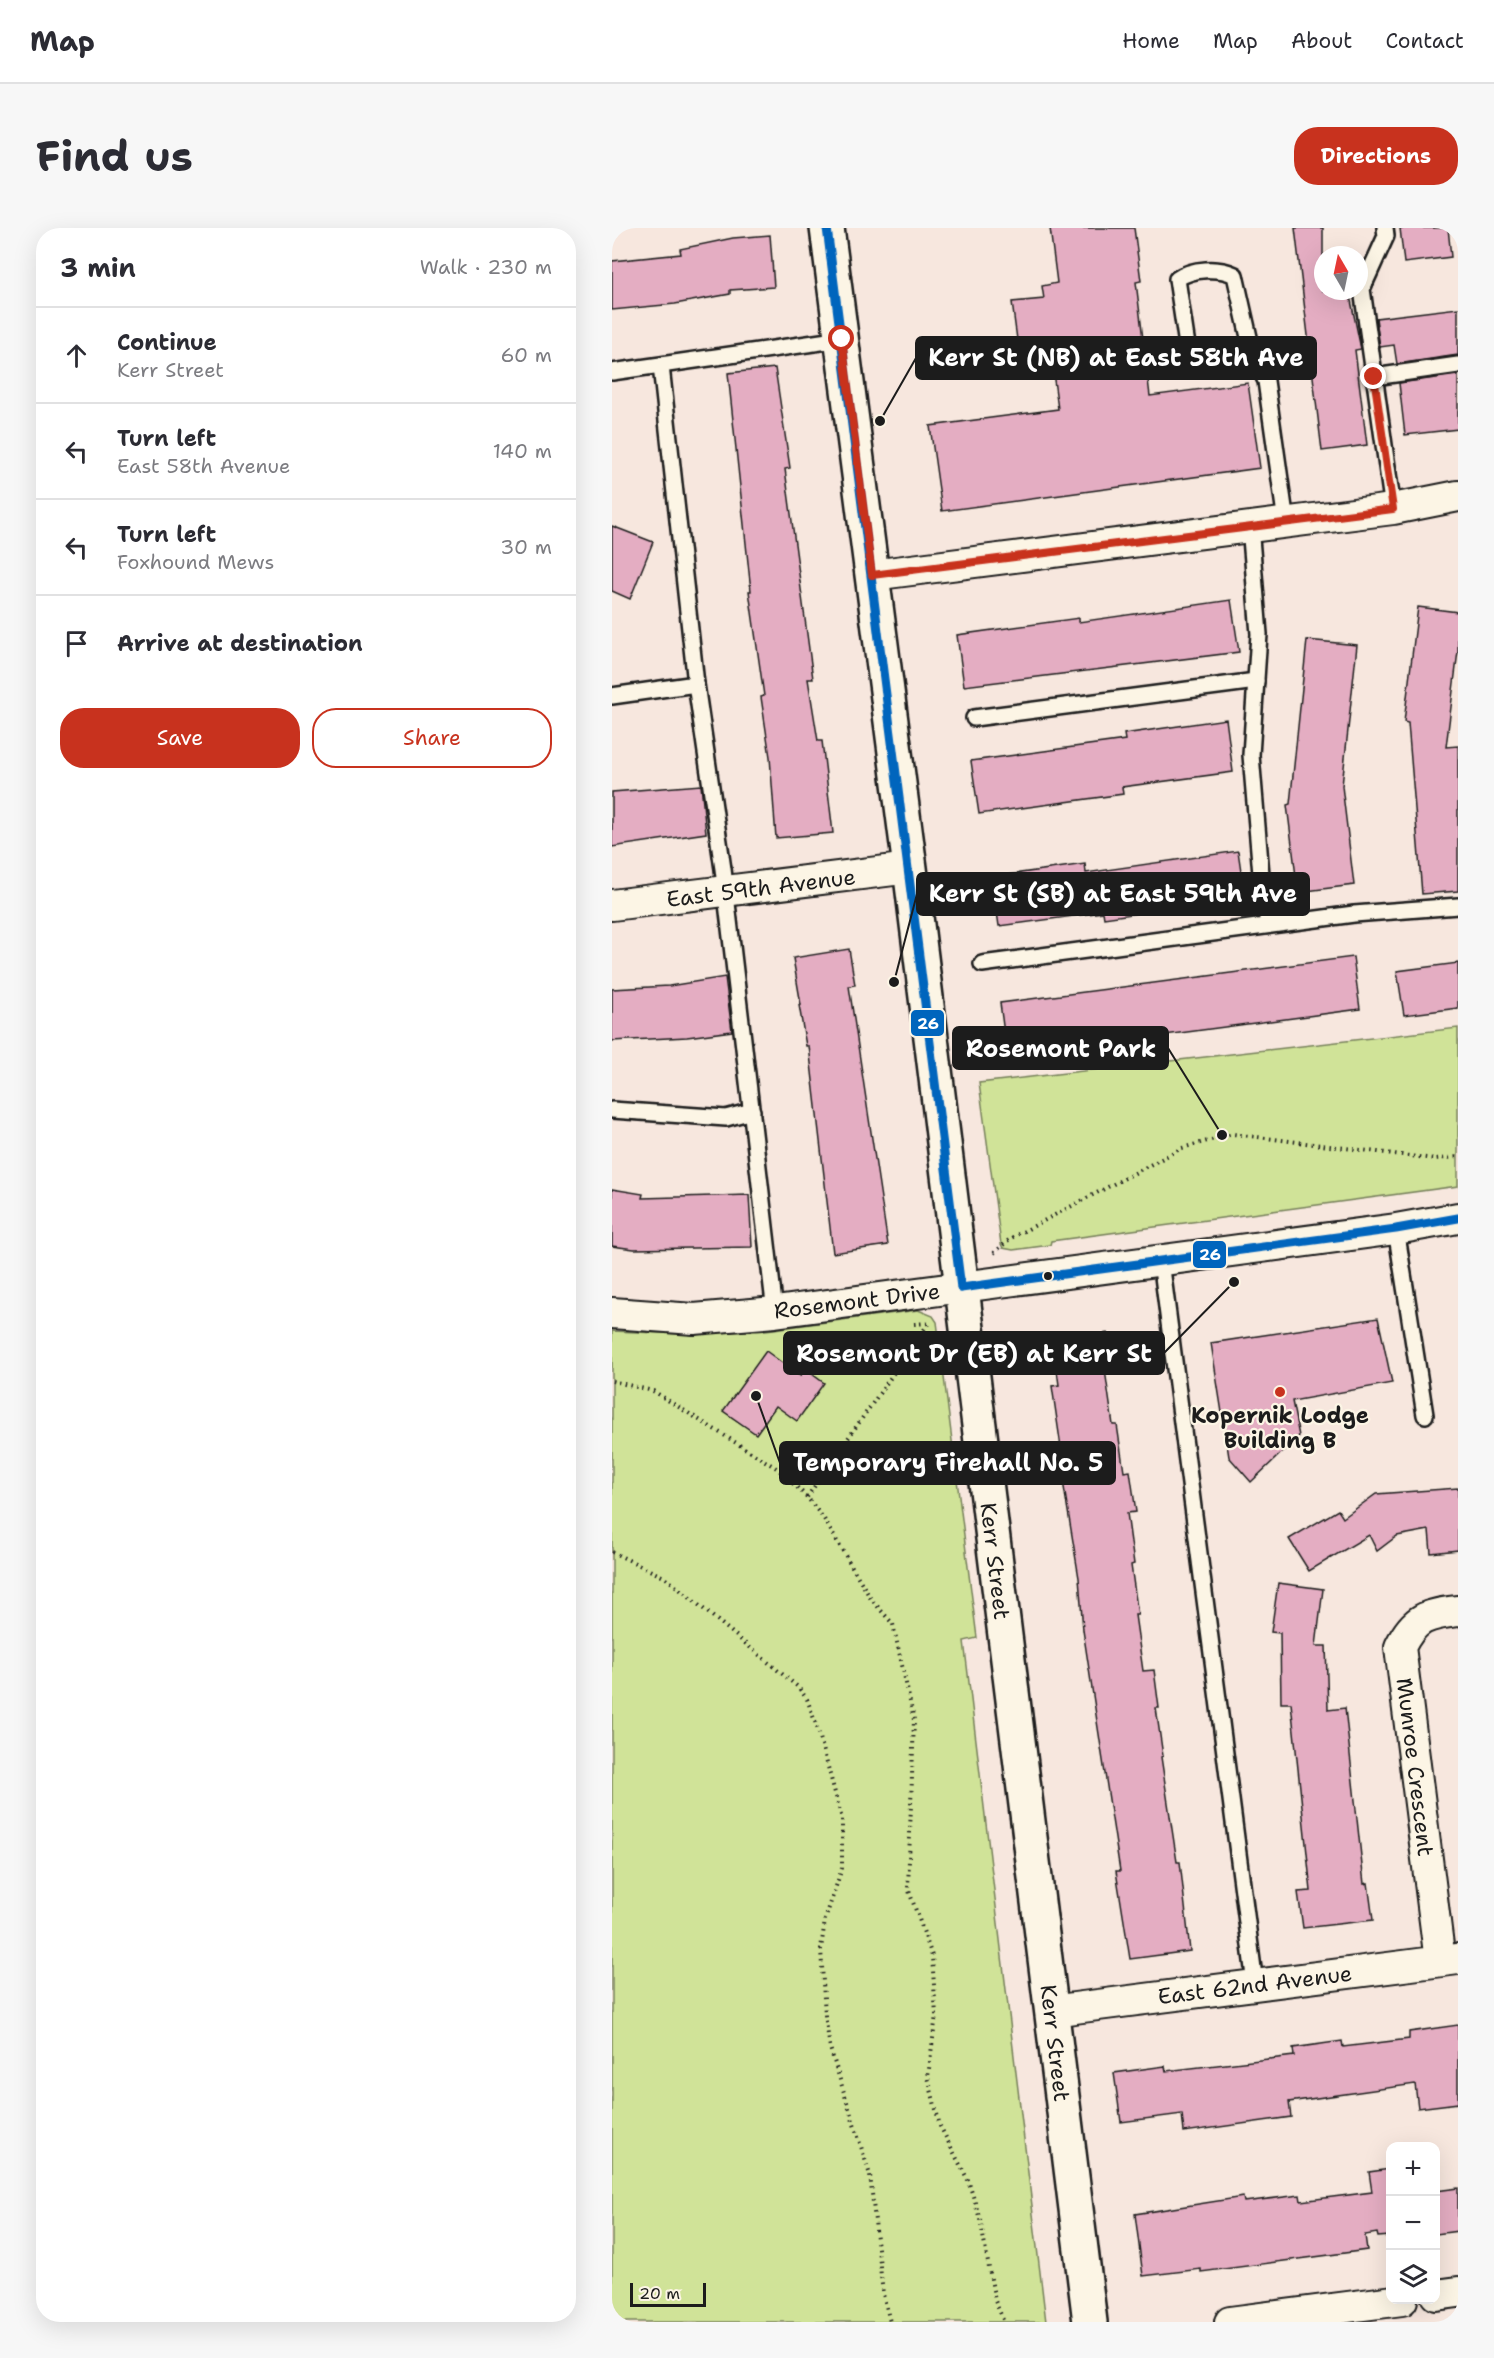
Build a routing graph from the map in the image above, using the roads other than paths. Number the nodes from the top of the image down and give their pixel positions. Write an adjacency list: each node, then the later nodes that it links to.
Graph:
1 (827, 228): 3 (street, Kerr Street)
2 (1385, 228): 8 (lane)
3 (842, 339): 6 (lane); 13 (street, Kerr Street)
4 (1253, 355): 4 (lane); 11 (lane)
5 (1458, 364): 8 (lane)
6 (661, 366): 7 (lane); 15 (lane)
7 (612, 372)
8 (1374, 377): 10 (lane)
9 (1458, 496): 10 (street)
10 (1393, 509): 11 (street)
11 (1286, 522): 12 (street)
12 (1250, 526): 13 (street); 14 (lane)
13 (872, 575): 18 (street, Kerr Street)
14 (1256, 681): 17 (lane); 22 (lane)
15 (696, 684): 16 (lane); 19 (lane)
16 (612, 696)
17 (974, 718)
18 (910, 868): 19 (street, East 59th Avenue); 29 (street, Kerr Street)
19 (726, 891): 20 (street, East 59th Avenue); 25 (lane)
20 (612, 905)
21 (1458, 906): 22 (lane)
22 (1268, 925): 23 (lane)
23 (982, 964)
24 (612, 1110): 25 (lane)
25 (752, 1111): 30 (lane)
26 (1458, 1218): 27 (street, Rosemont Drive)
27 (1396, 1229): 28 (street, Rosemont Drive); 32 (lane)
28 (1161, 1261): 29 (street, Rosemont Drive); 35 (lane)
29 (961, 1288): 30 (street, Rosemont Drive); 36 (street, Kerr Street)
30 (775, 1312): 31 (street, Rosemont Drive)
31 (612, 1313)
32 (1425, 1415)
33 (1458, 1611): 34 (street, Munroe Crescent)
34 (1449, 1960): 35 (street, East 62nd Avenue)
35 (1255, 1984): 36 (street, East 62nd Avenue)
36 (1051, 2011): 40 (street, Kerr Street)
37 (1458, 2292): 38 (street)
38 (1440, 2294)
39 (1386, 2302): 41 (street)
40 (1090, 2322)
41 (1230, 2322)

